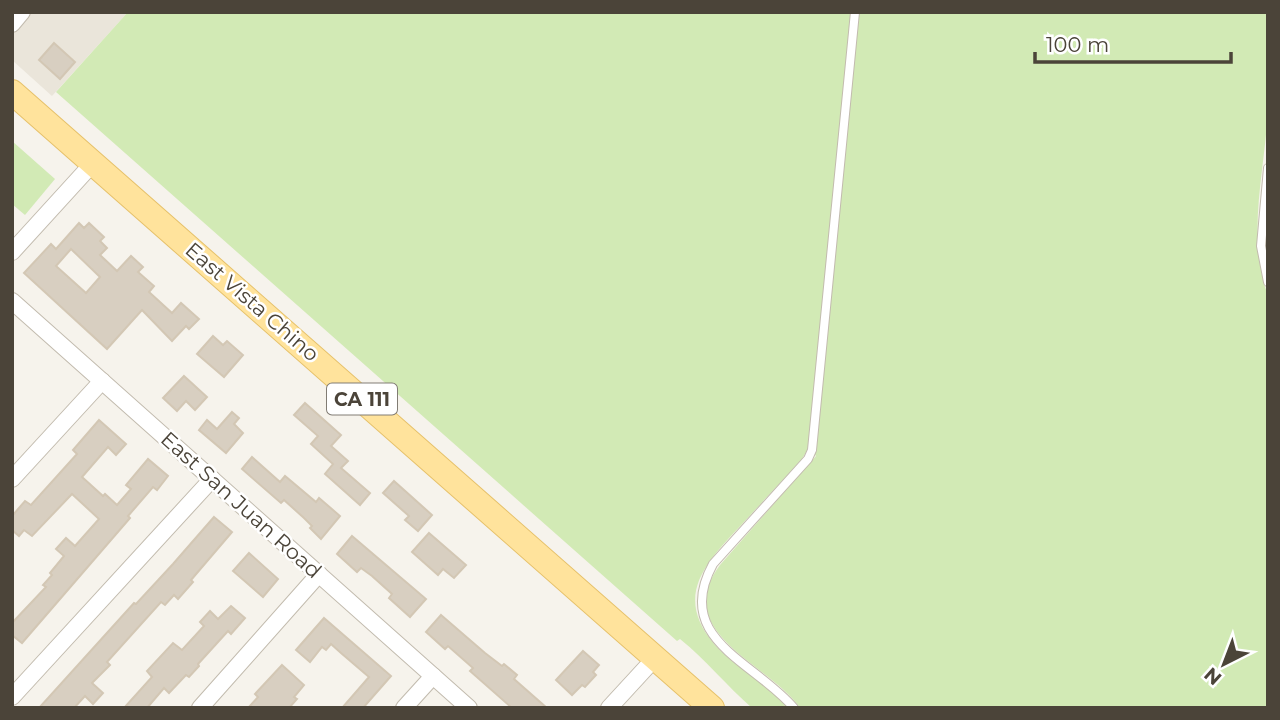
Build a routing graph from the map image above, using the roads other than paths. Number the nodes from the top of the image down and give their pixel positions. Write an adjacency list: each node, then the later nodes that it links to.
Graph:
1 (22, 12): 3 (street)
2 (855, 12): 22 (lane)
3 (12, 24)
4 (12, 92): 5 (main road, East Vista Chino / CA 111)
5 (94, 162): 7 (street); 14 (main road, East Vista Chino / CA 111)
6 (1268, 168): 8 (lane)
7 (12, 252)
8 (1268, 282)
9 (12, 301): 10 (street, East San Juan Road)
10 (102, 381): 11 (street); 12 (street, East San Juan Road)
11 (12, 479)
12 (212, 479): 13 (street, East San Juan Road); 16 (street)
13 (319, 574): 15 (street, East San Juan Road); 17 (street)
14 (655, 658): 20 (street); 21 (main road, East Vista Chino / CA 111)
15 (433, 676): 18 (street); 19 (street, East San Juan Road)
16 (12, 697)
17 (200, 708)
18 (404, 708)
19 (469, 708)
20 (609, 708)
21 (712, 708)
22 (794, 708)

